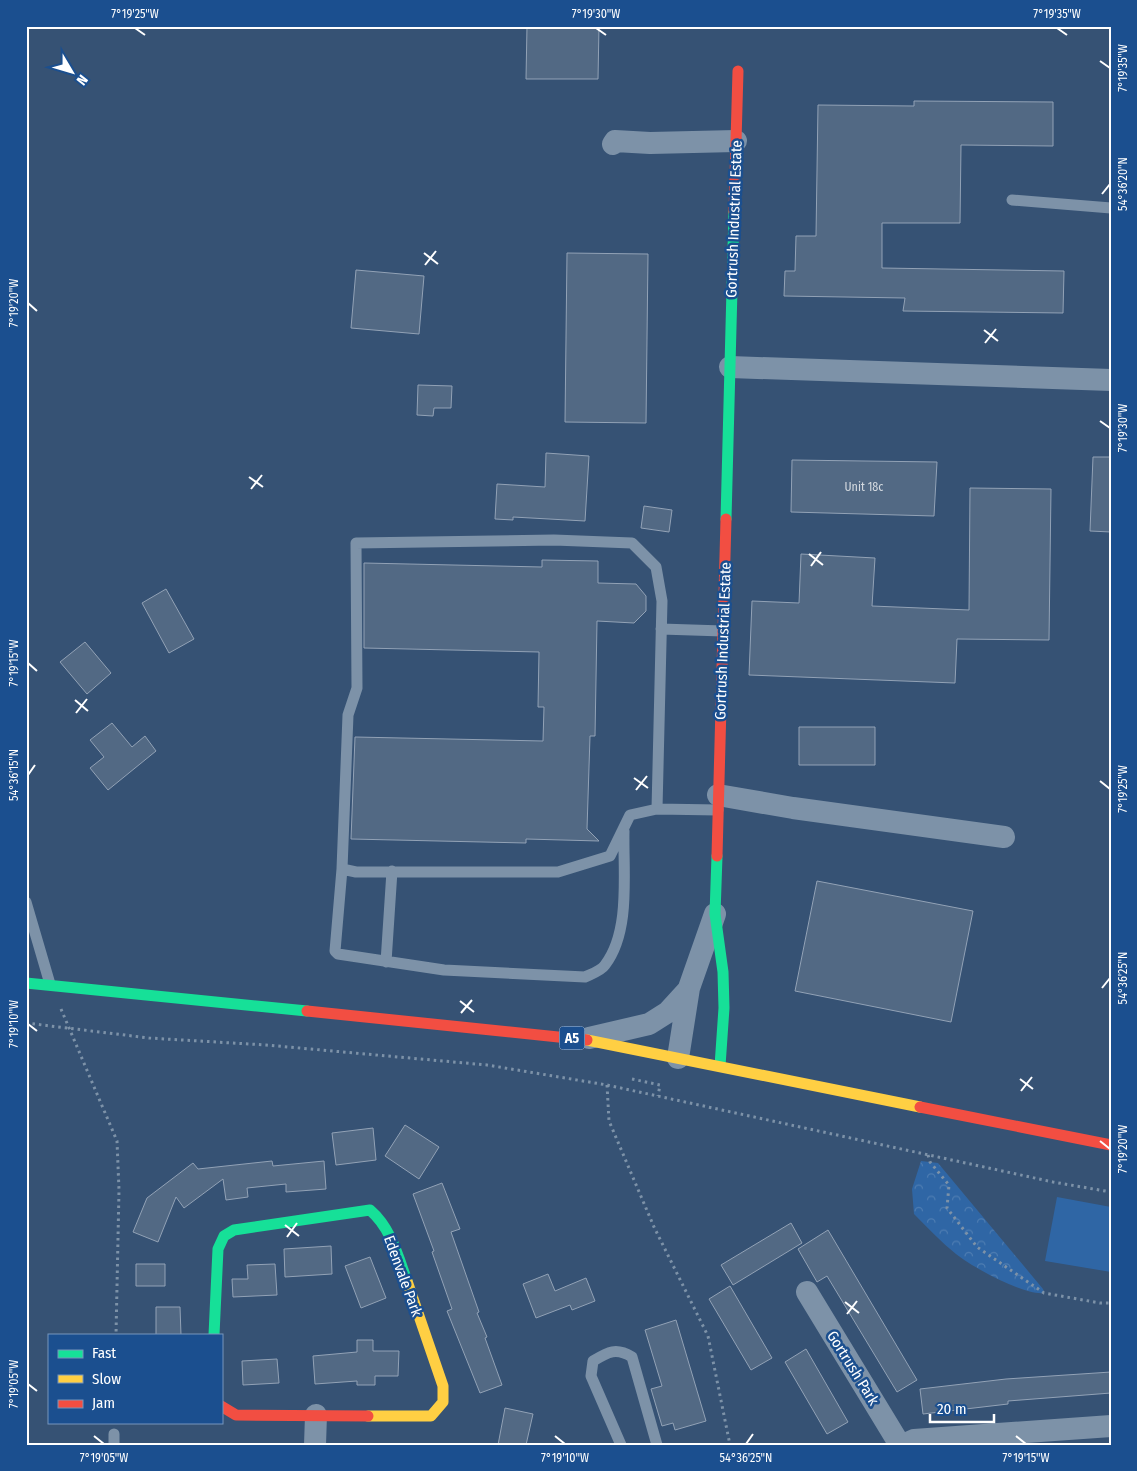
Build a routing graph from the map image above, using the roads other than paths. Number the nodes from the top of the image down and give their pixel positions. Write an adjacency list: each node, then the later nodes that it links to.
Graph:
1 (738, 72): 2 (main road, Gortrush Industrial Estate)
2 (736, 141): 3 (street); 6 (main road, Gortrush Industrial Estate)
3 (613, 144)
4 (1012, 200): 5 (lane)
5 (1111, 208)
6 (730, 367): 7 (street); 9 (main road, Gortrush Industrial Estate)
7 (1111, 380)
8 (662, 629): 9 (lane); 11 (lane); 14 (lane)
9 (723, 631): 10 (main road, Gortrush Industrial Estate)
10 (718, 802): 11 (lane); 13 (street); 17 (main road, Gortrush Industrial Estate)
11 (657, 809): 12 (lane)
12 (624, 828): 15 (lane); 18 (lane)
13 (1004, 837)
14 (342, 869): 15 (lane); 18 (lane)
15 (392, 871): 18 (lane)
16 (26, 902): 20 (lane)
17 (715, 914): 21 (street, Gortrush Industrial Estate); 24 (main road, Gortrush Industrial Estate)
18 (386, 962)
19 (26, 983): 20 (main road, A5)
20 (51, 986): 22 (main road, A5)
21 (689, 988): 22 (street, Gortrush Industrial Estate); 23 (street, Gortrush Industrial Estate)
22 (583, 1039): 23 (main road, A5)
23 (678, 1058): 24 (main road, A5)
24 (720, 1066): 25 (main road, A5)
25 (1111, 1145)
26 (806, 1292): 34 (street, Gortrush Park)
27 (214, 1334): 29 (main road, Edenvale Park)
28 (222, 1407): 29 (main road, Edenvale Park)
29 (316, 1415): 31 (street)
30 (1111, 1426): 34 (street, Gortrush Park)
31 (315, 1445)
32 (621, 1445): 33 (lane)
33 (657, 1445)
34 (902, 1445)

